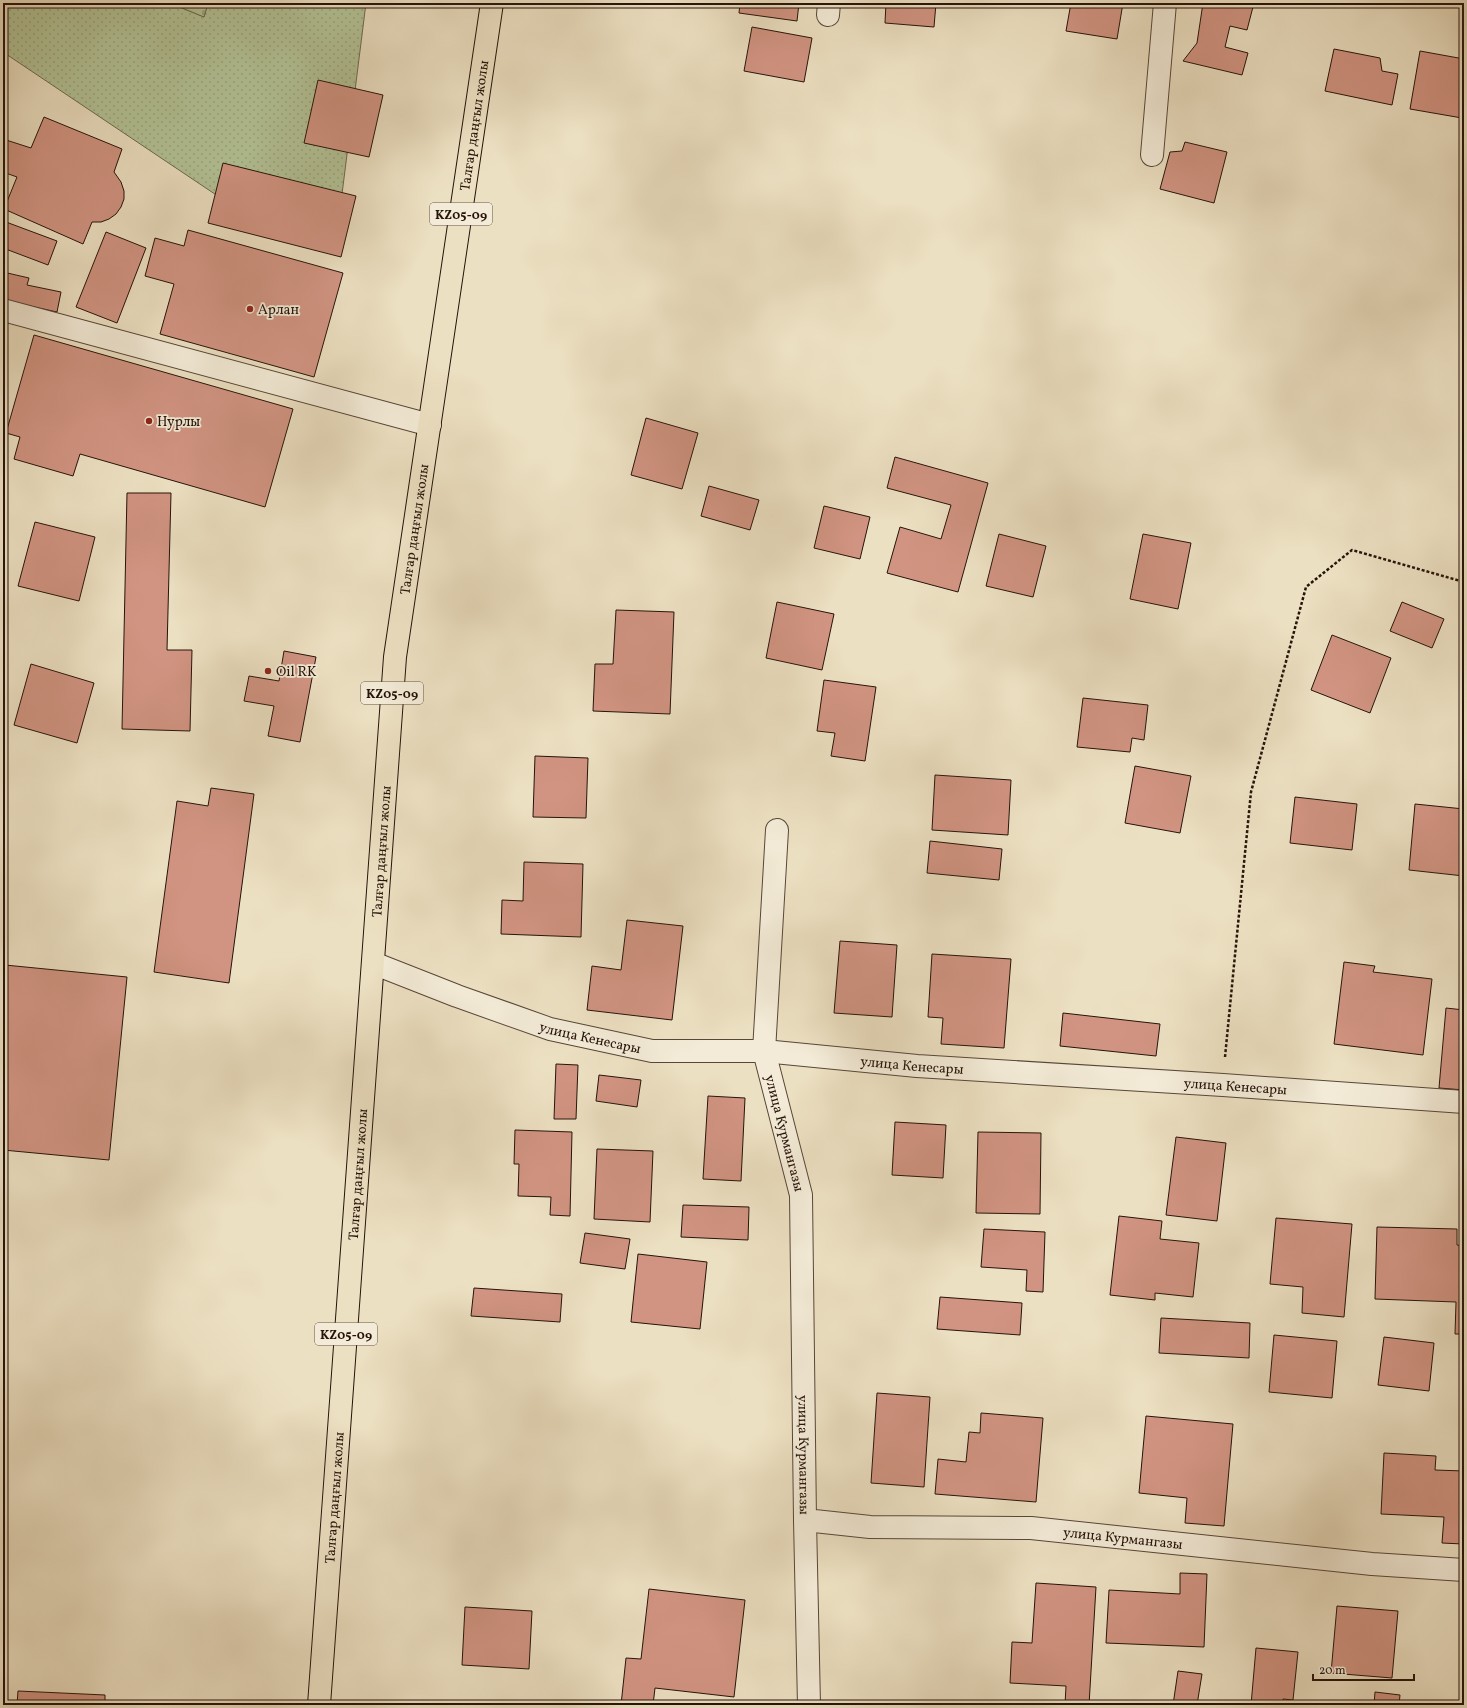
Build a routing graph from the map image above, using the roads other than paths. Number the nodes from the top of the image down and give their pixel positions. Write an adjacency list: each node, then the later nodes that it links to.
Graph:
1 (492, 3): 5 (main road, Талғар даңғыл жолы / KZ05-09)
2 (1165, 3): 3 (street)
3 (1152, 155)
4 (3, 310): 5 (street)
5 (430, 425): 7 (main road, Талғар даңғыл жолы / KZ05-09)
6 (777, 830): 8 (street, улица Курмангазы)
7 (374, 963): 8 (street, улица Кенесары); 12 (main road, Талғар даңғыл жолы / KZ05-09)
8 (764, 1051): 9 (street, улица Кенесары); 10 (street, улица Курмангазы)
9 (1464, 1102)
10 (805, 1520): 11 (street, улица Курмангазы); 13 (street)
11 (1464, 1570)
12 (320, 1705)
13 (809, 1705)

